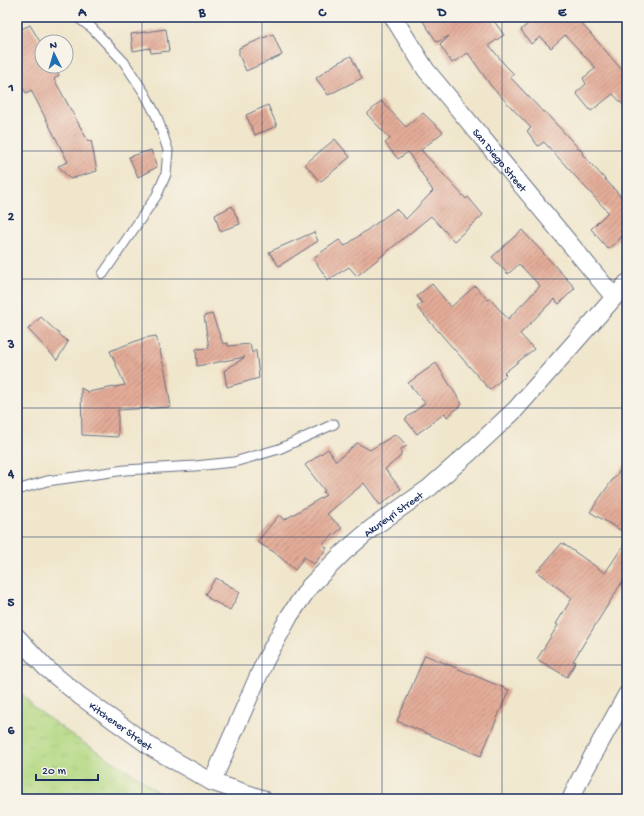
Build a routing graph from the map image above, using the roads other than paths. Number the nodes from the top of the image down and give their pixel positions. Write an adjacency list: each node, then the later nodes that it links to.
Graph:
1 (77, 17): 3 (lane)
2 (393, 17): 5 (street, San Diego Street)
3 (102, 274)
4 (627, 283): 5 (street, Akureyri Street)
5 (614, 297): 10 (street, Akureyri Street)
6 (334, 424): 7 (lane)
7 (17, 490)
8 (17, 637): 10 (street, Kitchener Street)
9 (627, 694): 12 (street)
10 (212, 782): 11 (street, Kitchener Street)
11 (263, 799)
12 (571, 799)

